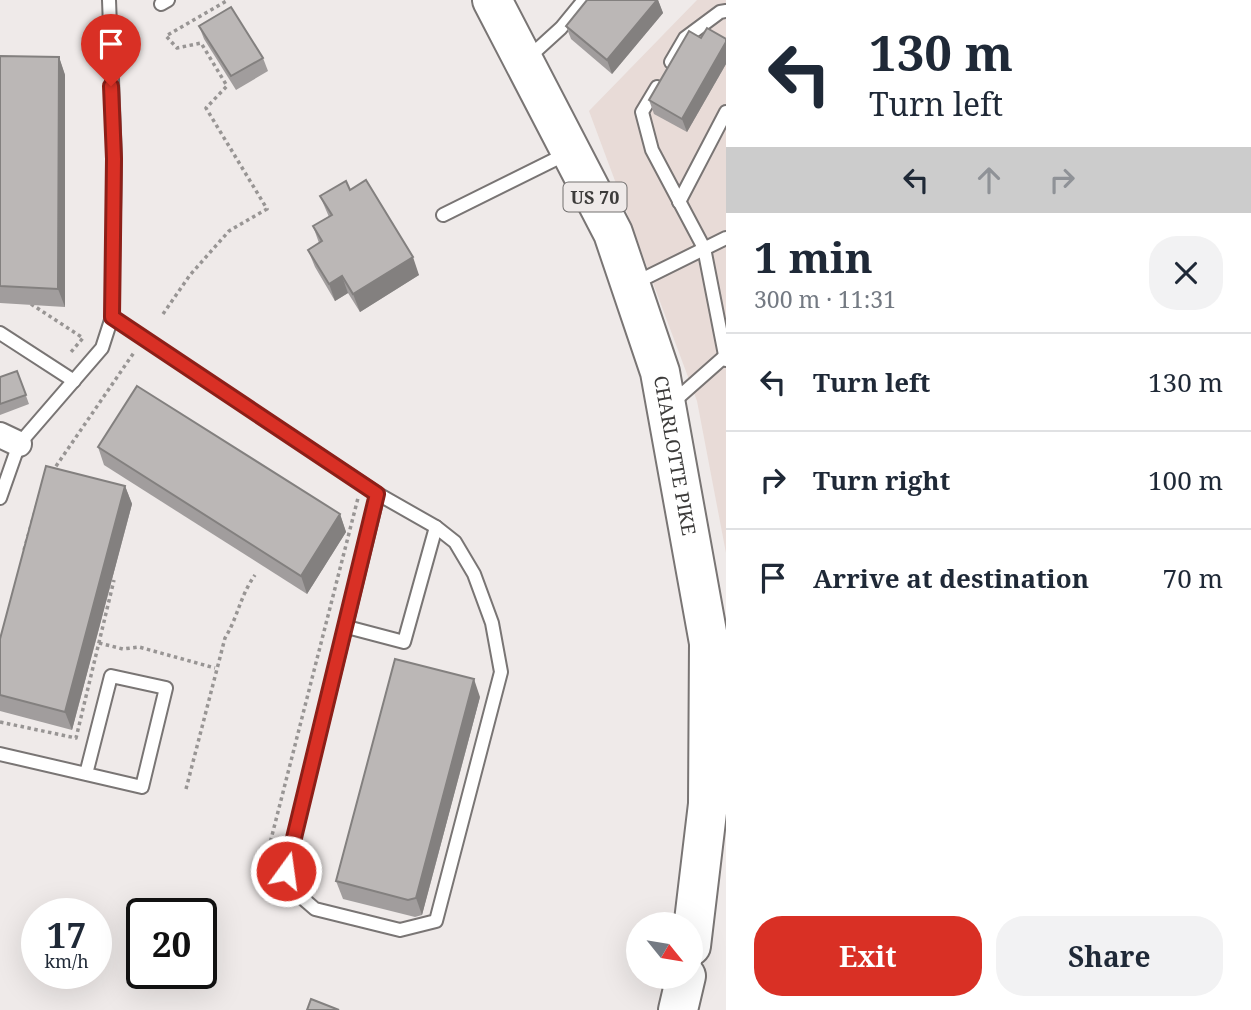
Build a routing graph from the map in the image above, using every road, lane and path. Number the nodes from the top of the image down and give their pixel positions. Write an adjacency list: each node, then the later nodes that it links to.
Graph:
1 (109, 0): 16 (lane)
2 (228, 0): 15 (path)
3 (492, 0): 6 (main road, CHARLOTTE PIKE / US 70)
4 (584, 0): 6 (lane)
5 (726, 11): 9 (lane)
6 (522, 63): 8 (main road, CHARLOTTE PIKE / US 70)
7 (726, 112): 9 (lane)
8 (571, 152): 10 (lane); 13 (main road, CHARLOTTE PIKE / US 70)
9 (679, 202): 12 (lane)
10 (443, 215)
11 (726, 238): 12 (lane)
12 (704, 248): 13 (lane); 21 (lane)
13 (633, 284): 24 (main road, CHARLOTTE PIKE / US 70)
14 (21, 297): 19 (path)
15 (163, 314)
16 (112, 317): 23 (lane); 29 (lane)
17 (0, 332): 23 (lane)
18 (140, 344): 20 (path)
19 (71, 352)
20 (134, 352): 22 (path); 26 (path)
21 (725, 359): 24 (lane)
22 (145, 360)
23 (74, 381): 25 (lane)
24 (667, 407): 36 (main road, CHARLOTTE PIKE / US 70)
25 (10, 439): 30 (lane)
26 (51, 473)
27 (44, 483): 32 (path)
28 (359, 493): 43 (path)
29 (377, 494): 31 (lane); 35 (lane)
30 (0, 498)
31 (436, 527): 35 (lane); 35 (lane)
32 (22, 558)
33 (255, 575): 38 (path)
34 (114, 580): 37 (path)
35 (347, 627)
36 (717, 640): 44 (main road, CHARLOTTE PIKE / US 70)
37 (99, 643): 38 (path); 39 (path)
38 (216, 668): 42 (path)
39 (0, 722)
40 (0, 754): 41 (lane)
41 (86, 774): 41 (lane)
42 (186, 789)
43 (267, 855)
44 (696, 912)
45 (684, 989): 46 (main road)
46 (678, 1010)

